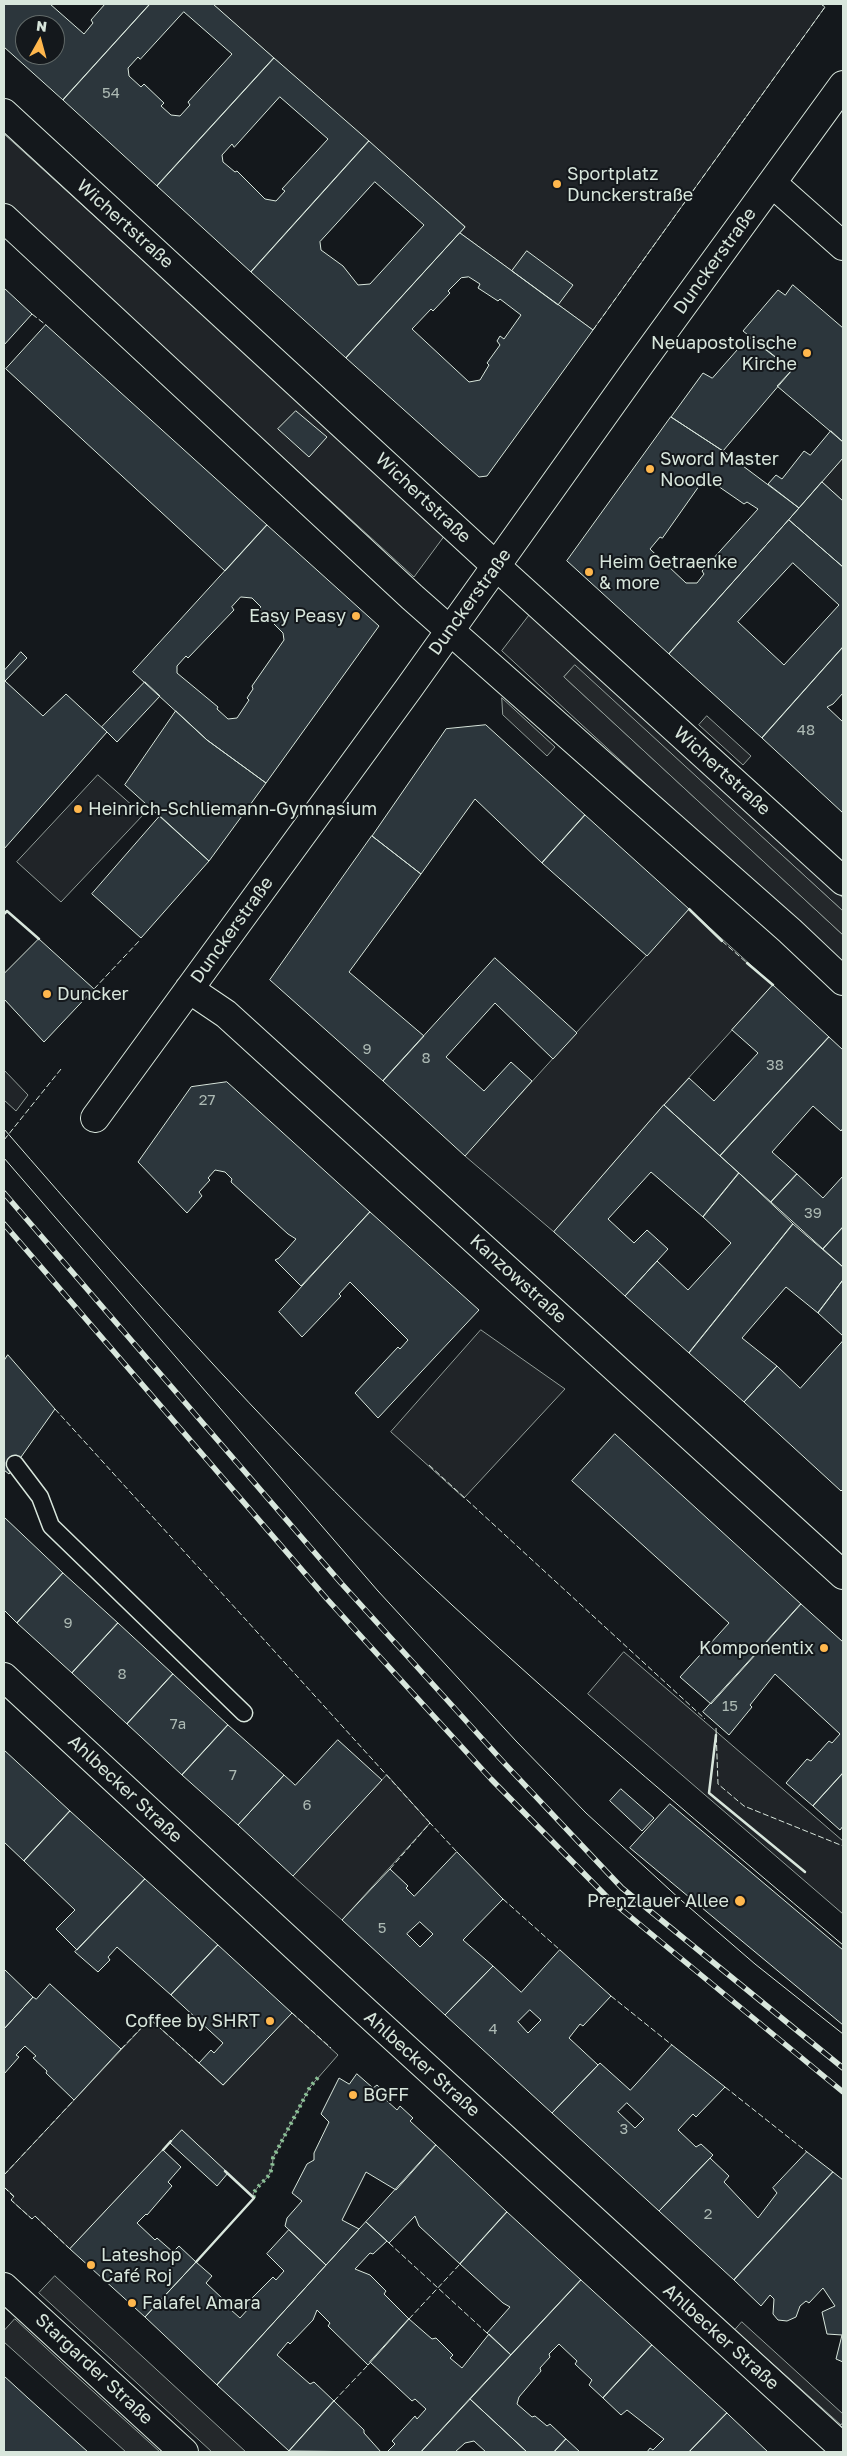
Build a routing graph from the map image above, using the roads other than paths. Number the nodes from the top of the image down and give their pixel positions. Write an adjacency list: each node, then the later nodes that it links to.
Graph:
1 (843, 85): 3 (street, Dunckerstraße)
2 (4, 113): 6 (street, Wichertstraße)
3 (772, 183): 5 (street); 6 (street, Dunckerstraße)
4 (4, 218): 7 (street)
5 (843, 246)
6 (496, 566): 7 (street, Dunckerstraße); 8 (street, Wichertstraße)
7 (450, 631): 9 (street); 10 (street, Dunckerstraße)
8 (843, 881)
9 (843, 981)
10 (189, 989): 11 (street, Dunckerstraße); 13 (street, Kanzowstraße)
11 (95, 1118)
12 (15, 1464): 15 (lane)
13 (843, 1575)
14 (4, 1677): 17 (street, Ahlbecker Straße)
15 (244, 1712)
16 (4, 2287): 18 (street, Stargarder Straße)
17 (843, 2448)
18 (184, 2452)

